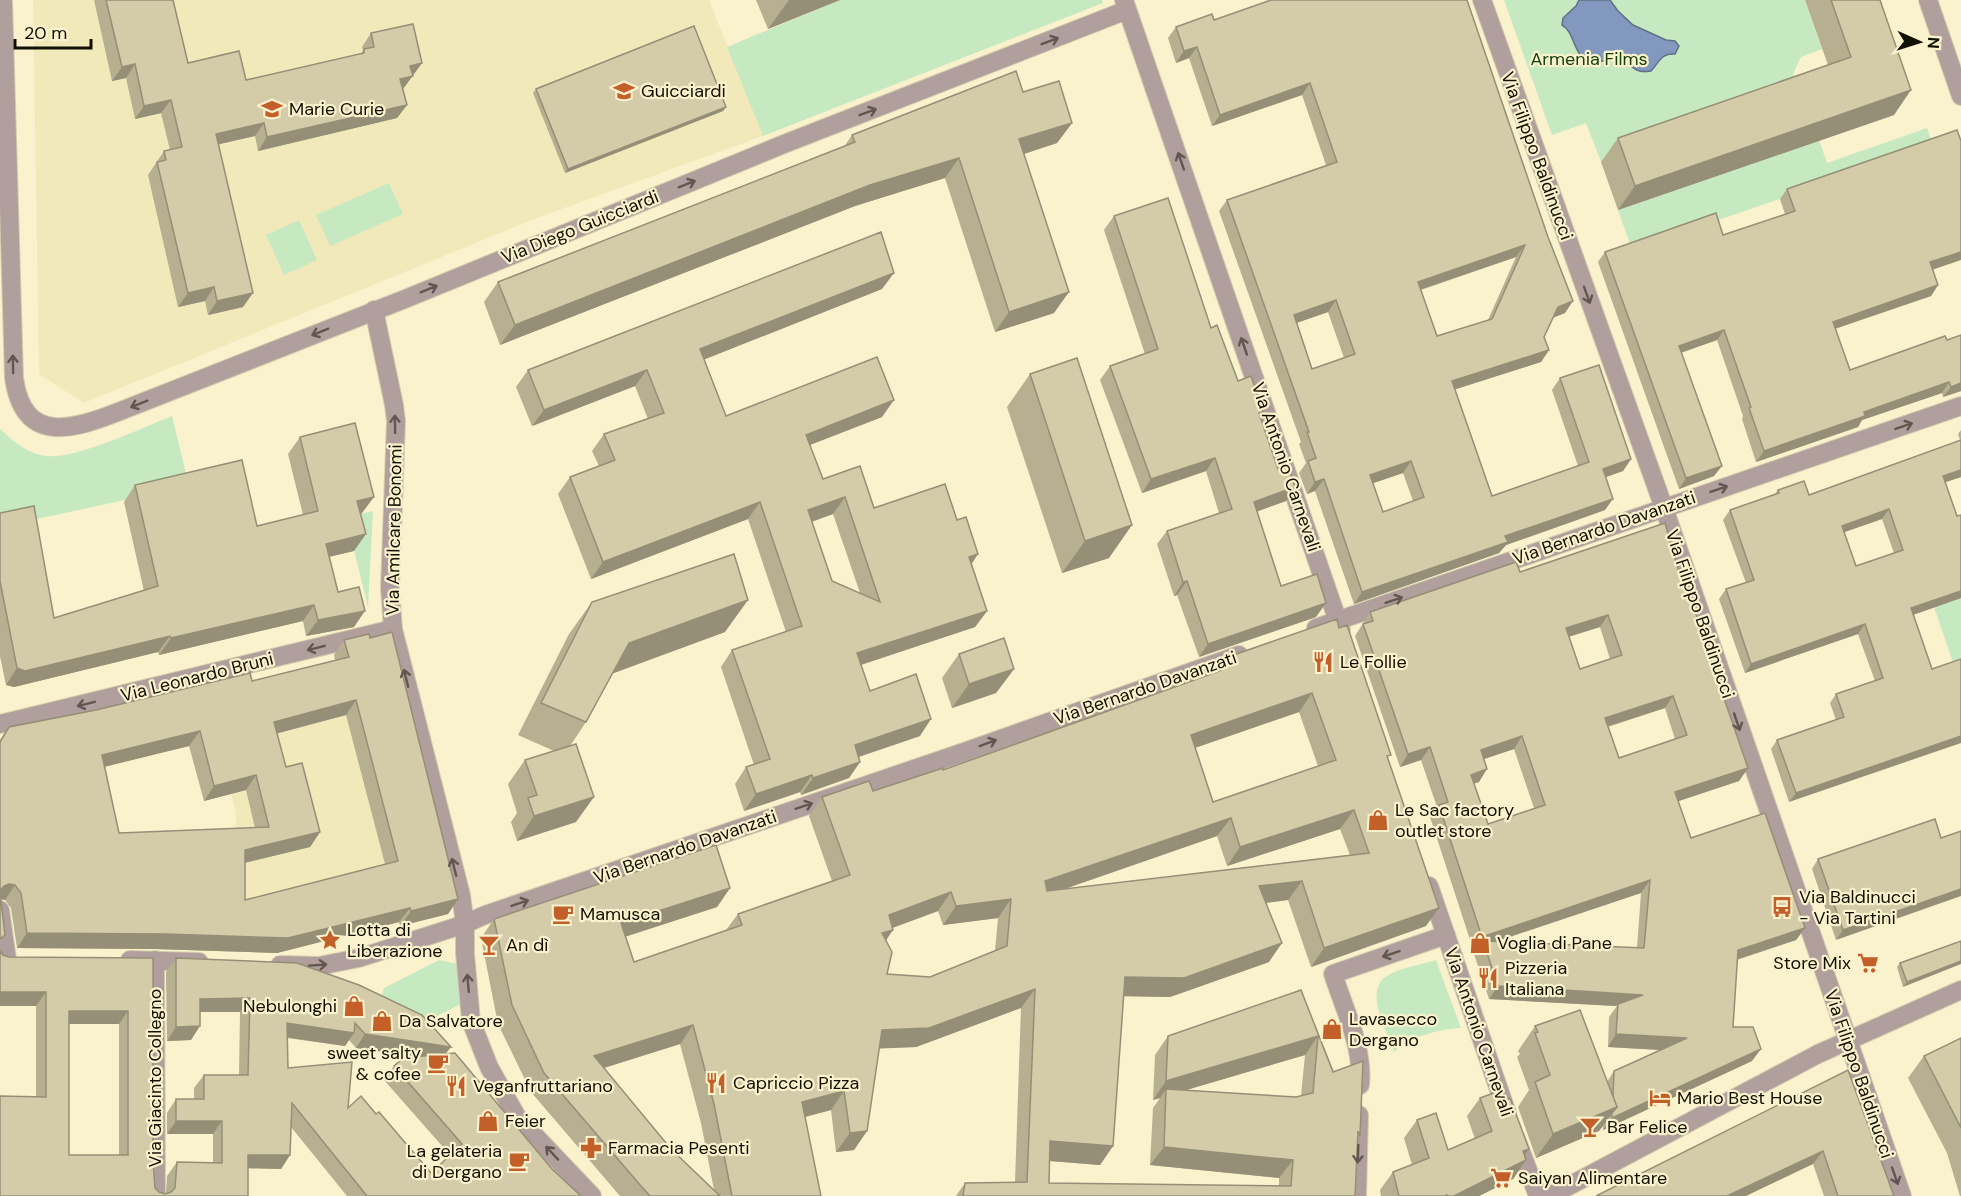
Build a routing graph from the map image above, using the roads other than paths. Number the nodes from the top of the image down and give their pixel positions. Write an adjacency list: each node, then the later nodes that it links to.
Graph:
1 (3, 0): 6 (street, Via Diego Guicciardi, one-way to 1)
2 (1482, 0): 8 (street, Via Filippo Baldinucci, one-way to 8)
3 (1928, 0): 5 (street)
4 (1126, 5): 6 (street, Via Diego Guicciardi, one-way to 4); 9 (street, Via Antonio Carnevali, one-way to 4)
5 (1961, 96)
6 (374, 310): 10 (street, Via Amilcare Bonomi, one-way to 6)
7 (1961, 406): 8 (street, Via Bernardo Davanzati, one-way to 7)
8 (1664, 508): 9 (street, Via Bernardo Davanzati, one-way to 8); 25 (street, Via Filippo Baldinucci, one-way to 25)
9 (1339, 620): 11 (street, Via Bernardo Davanzati); 12 (street, Via Antonio Carnevali)
10 (393, 629): 14 (street, Via Leonardo Bruni, one-way to 14); 17 (street, Via Amilcare Bonomi, one-way to 10)
11 (1303, 632)
12 (1345, 643)
13 (1260, 647): 17 (street, Via Bernardo Davanzati, one-way to 13)
14 (0, 724)
15 (1423, 867): 18 (street, Via Antonio Carnevali)
16 (0, 910): 19 (street)
17 (465, 924): 23 (street, Via Bernardo Davanzati, one-way to 17); 27 (street, Via Amilcare Bonomi, one-way to 17)
18 (1446, 935): 28 (street, Via Antonio Carnevali, one-way to 28); 29 (street, Via Antonio Carnevali)
19 (10, 959)
20 (110, 960): 21 (street)
21 (155, 960): 22 (street); 26 (street, Via Giacinto Collegno)
22 (213, 962)
23 (260, 964)
24 (1961, 990): 25 (street)
25 (1847, 1042): 30 (street); 31 (street, Via Filippo Baldinucci, one-way to 31)
26 (156, 1196)
27 (592, 1196)
28 (1357, 1196)
29 (1538, 1196)
30 (1550, 1196)
31 (1902, 1196)

